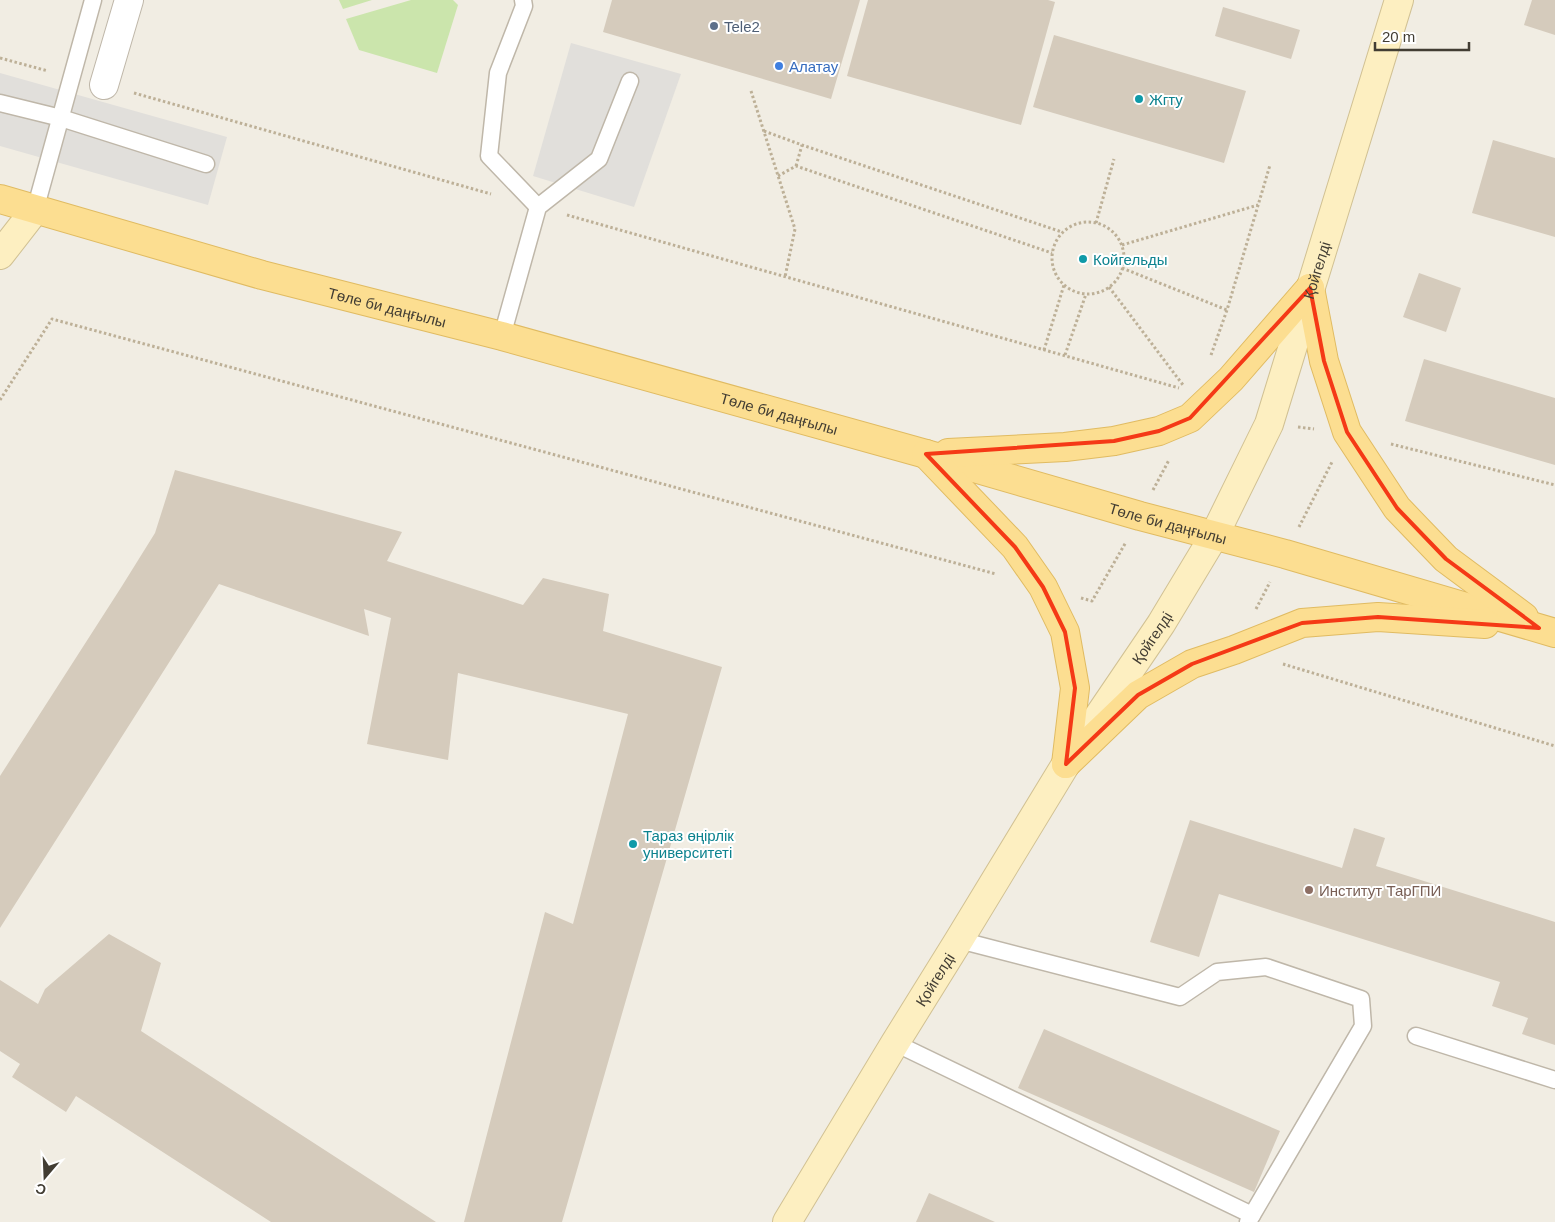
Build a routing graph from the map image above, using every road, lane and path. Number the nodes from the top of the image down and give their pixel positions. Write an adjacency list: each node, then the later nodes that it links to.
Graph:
1 (93, 0): 9 (lane)
2 (129, 0): 6 (street)
3 (522, 0): 19 (lane)
4 (1399, 0): 30 (street, Қойгелді)
5 (630, 81): 19 (lane)
6 (104, 84): 19 (path)
7 (751, 91): 10 (path)
8 (0, 103): 9 (lane)
9 (61, 118): 13 (lane); 20 (lane)
10 (764, 130): 11 (path); 16 (path)
11 (802, 145): 15 (path); 22 (path)
12 (1114, 159): 21 (path)
13 (206, 164)
14 (1270, 165): 18 (path)
15 (796, 166): 16 (path); 24 (path)
16 (778, 176): 27 (path)
17 (0, 199): 20 (main road, Төле би даңғылы)
18 (1258, 205): 23 (path); 32 (path)
19 (538, 207): 27 (path); 33 (lane)
20 (35, 210): 25 (street); 33 (main road, Төле би даңғылы)
21 (1096, 223): 22 (path); 23 (path)
22 (1062, 232): 24 (path)
23 (1122, 245): 26 (path)
24 (1052, 253): 28 (path)
25 (0, 255)
26 (1122, 268): 29 (path); 32 (path)
27 (786, 277): 34 (path)
28 (1064, 285): 31 (path); 34 (path)
29 (1109, 287): 31 (path); 35 (path)
30 (1310, 288): 38 (street, Қойгелді); 39 (main road); 40 (main road)
31 (1086, 294): 35 (path)
32 (1227, 310): 36 (path)
33 (502, 336): 40 (main road, Төле би даңғылы)
34 (1044, 350): 35 (path)
35 (1065, 356)
36 (1208, 362)
37 (0, 400): 43 (path)
38 (1269, 424): 39 (path); 42 (street, Қойгелді)
39 (1347, 432): 41 (path); 45 (main road)
40 (926, 454): 42 (main road, Төле би даңғылы); 43 (main road)
41 (1555, 485)
42 (1214, 536): 45 (main road, Төле би даңғылы); 48 (street, Қойгелді)
43 (1043, 587): 44 (path); 48 (main road)
44 (1092, 601)
45 (1547, 631): 48 (main road)
46 (1282, 664): 47 (path)
47 (1555, 746)
48 (1066, 764): 49 (street, Қойгелді)
49 (959, 940): 51 (street, Қойгелді); 53 (lane)
50 (1416, 1036): 52 (lane)
51 (895, 1043): 53 (lane); 54 (street, Қойгелді)
52 (1555, 1080)
53 (1250, 1219)
54 (787, 1222)

